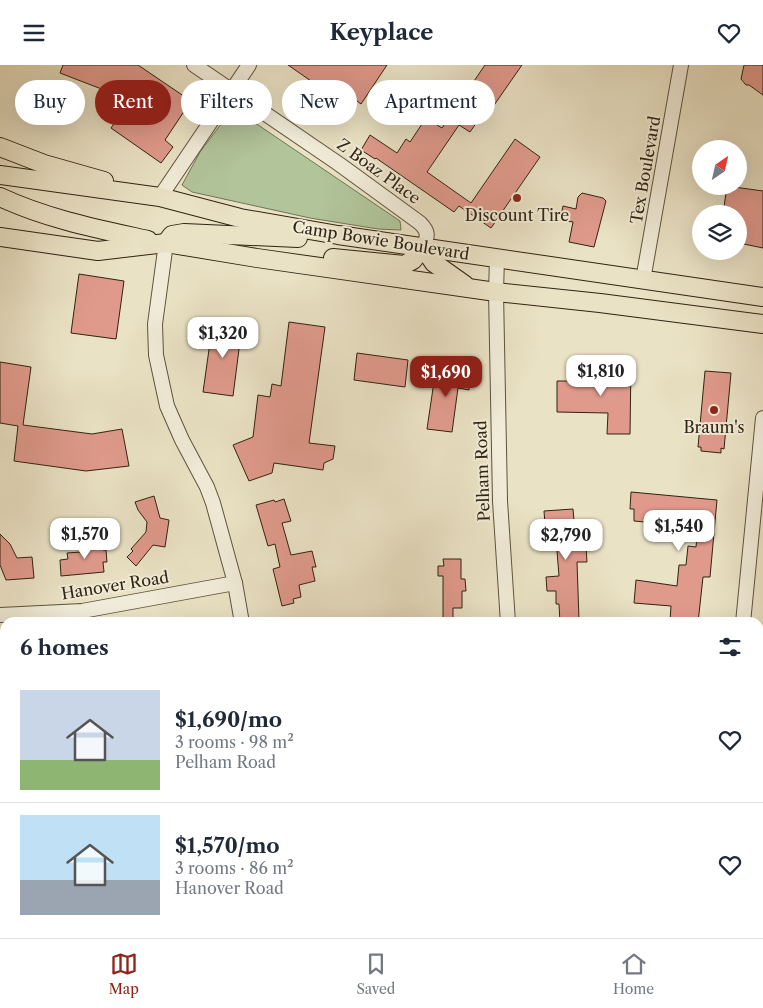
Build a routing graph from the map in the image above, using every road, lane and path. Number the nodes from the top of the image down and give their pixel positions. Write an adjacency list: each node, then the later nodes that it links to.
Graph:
1 (194, 65): 4 (street, Z Boaz Place)
2 (249, 65): 5 (street)
3 (681, 65): 18 (street, Tex Boulevard)
4 (216, 80)
5 (240, 80)
6 (272, 118): 15 (street, Z Boaz Place)
7 (210, 125): 11 (street)
8 (0, 147): 11 (main road)
9 (0, 175): 11 (main road, Camp Bowie Boulevard)
10 (0, 197): 14 (main road)
11 (160, 197): 12 (main road, Camp Bowie Boulevard)
12 (338, 235): 14 (main road); 15 (main road, Camp Bowie Boulevard)
13 (0, 237): 14 (main road)
14 (166, 243): 17 (main road); 25 (street)
15 (424, 247): 16 (main road, Camp Bowie Boulevard); 17 (main road); 19 (main road)
16 (498, 258): 18 (main road, Camp Bowie Boulevard); 20 (street, Pelham Road)
17 (294, 264): 19 (main road)
18 (643, 280): 21 (main road, Camp Bowie Boulevard); 22 (main road)
19 (472, 289): 20 (main road)
20 (496, 292): 22 (main road); 28 (street, Pelham Road)
21 (763, 297)
22 (640, 309): 23 (main road)
23 (763, 324)
24 (763, 418): 29 (street)
25 (235, 583): 26 (street, Hanover Road); 27 (street)
26 (0, 615)
27 (241, 617)
28 (508, 617)
29 (744, 617)

